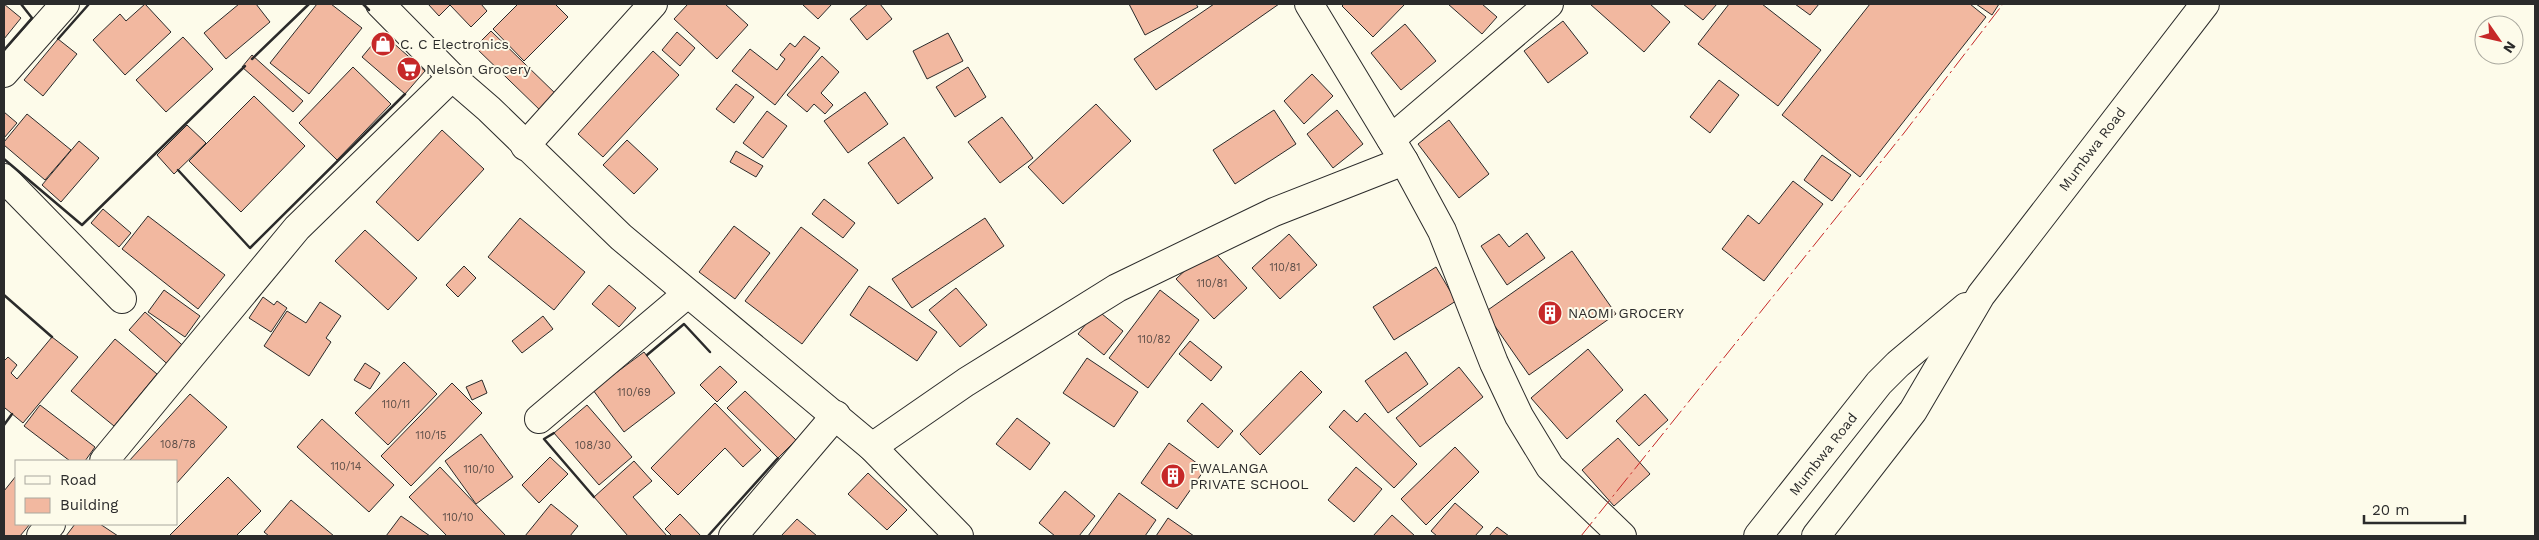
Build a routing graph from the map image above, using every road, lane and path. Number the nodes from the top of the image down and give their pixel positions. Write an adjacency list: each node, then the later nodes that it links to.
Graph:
1 (65, 4): 7 (street)
2 (380, 4): 8 (street)
3 (653, 4): 9 (street)
4 (1309, 4): 10 (street)
5 (1549, 4): 10 (street)
6 (2205, 4): 13 (street, Mumbwa Road)
7 (4, 73)
8 (452, 77): 9 (street); 18 (street)
9 (525, 146): 12 (street)
10 (1398, 150): 17 (street); 23 (street)
11 (4, 178): 14 (street)
12 (687, 294): 15 (street); 16 (street)
13 (1981, 295): 24 (street, Mumbwa Road); 25 (street, Mumbwa Road)
14 (122, 299)
15 (836, 415): 17 (street); 21 (street)
16 (539, 419)
17 (872, 447): 22 (street)
18 (105, 460)
19 (51, 525): 20 (street)
20 (41, 536)
21 (733, 536)
22 (959, 536)
23 (1622, 536)
24 (1758, 536)
25 (1816, 536)

